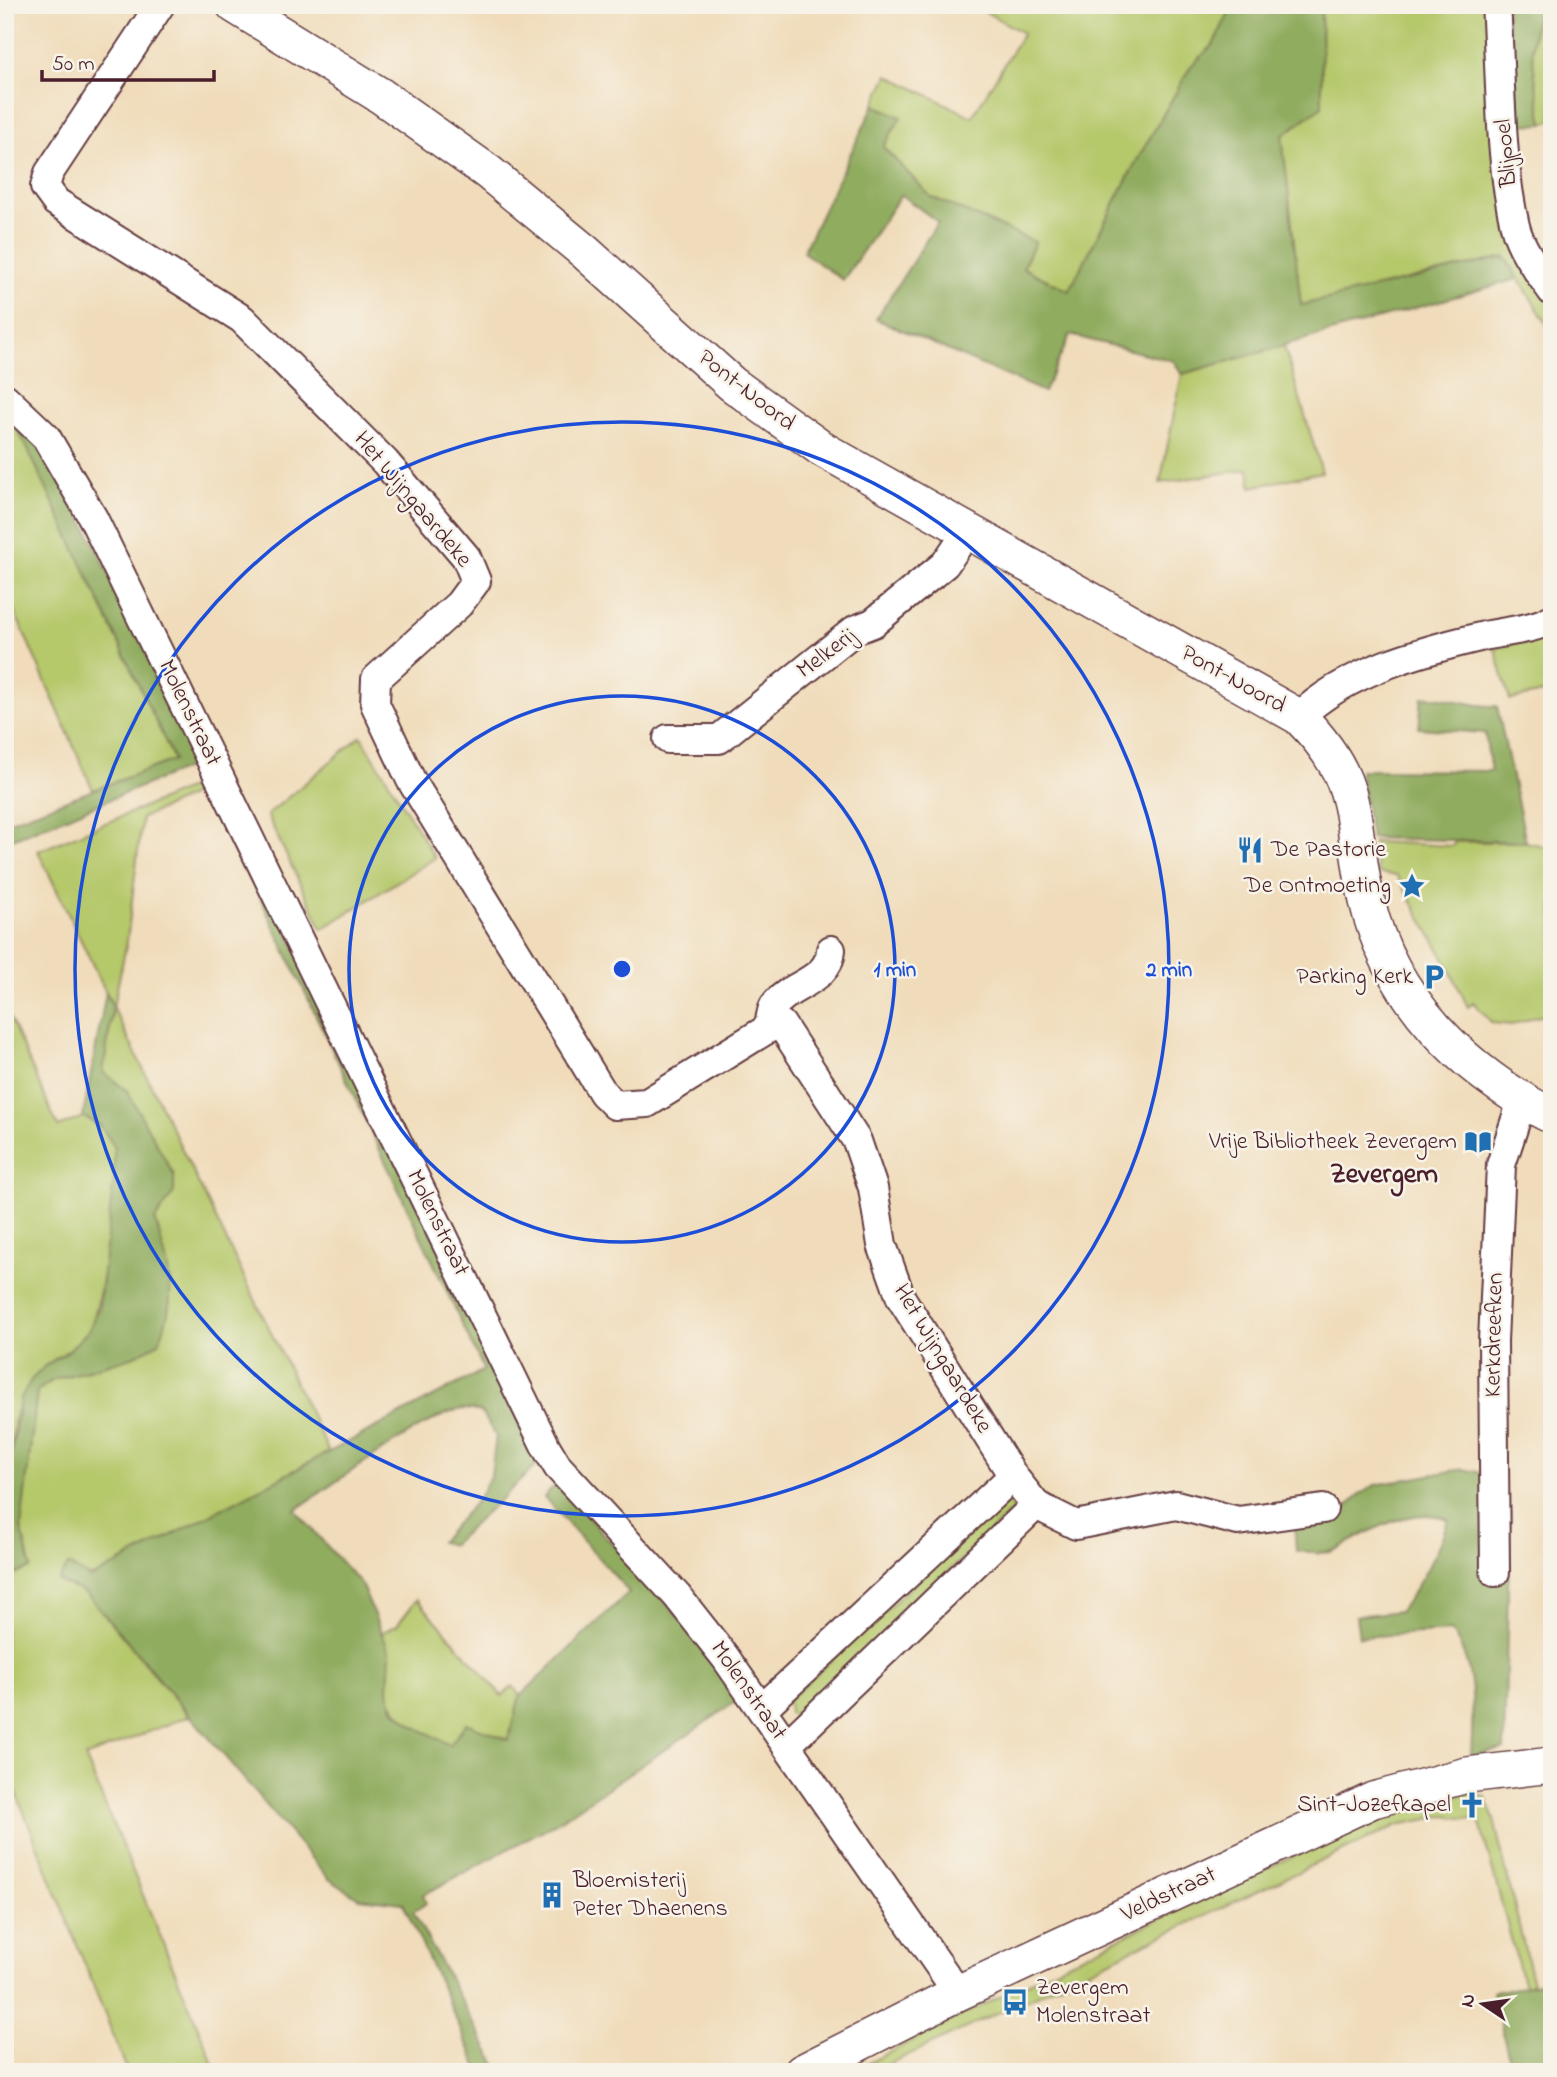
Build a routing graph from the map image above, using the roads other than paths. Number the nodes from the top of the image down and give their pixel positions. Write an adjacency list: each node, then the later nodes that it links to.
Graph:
1 (160, 5): 11 (street, Het Wijngaardeke)
2 (234, 5): 6 (street, Pont-Noord)
3 (1496, 5): 4 (street, Blijpoel)
4 (1552, 291)
5 (5, 398): 17 (street, Molenstraat)
6 (967, 532): 8 (street, Pont-Noord); 9 (street, Melkerij)
7 (1552, 620): 8 (street)
8 (1299, 717): 12 (street, Pont-Noord)
9 (668, 739)
10 (831, 950): 11 (street)
11 (769, 1028): 13 (street, Het Wijngaardeke)
12 (1537, 1109): 16 (street, Kerkdreefken)
13 (1013, 1476): 14 (street, Het Wijngaardeke); 17 (street)
14 (1036, 1506): 15 (street, Het Wijngaardeke); 18 (street)
15 (1323, 1509)
16 (1495, 1572)
17 (763, 1708): 18 (street, Molenstraat)
18 (787, 1745): 20 (street, Molenstraat)
19 (1552, 1765): 20 (street, Veldstraat)
20 (958, 1993): 21 (street, Veldstraat)
21 (802, 2072)

